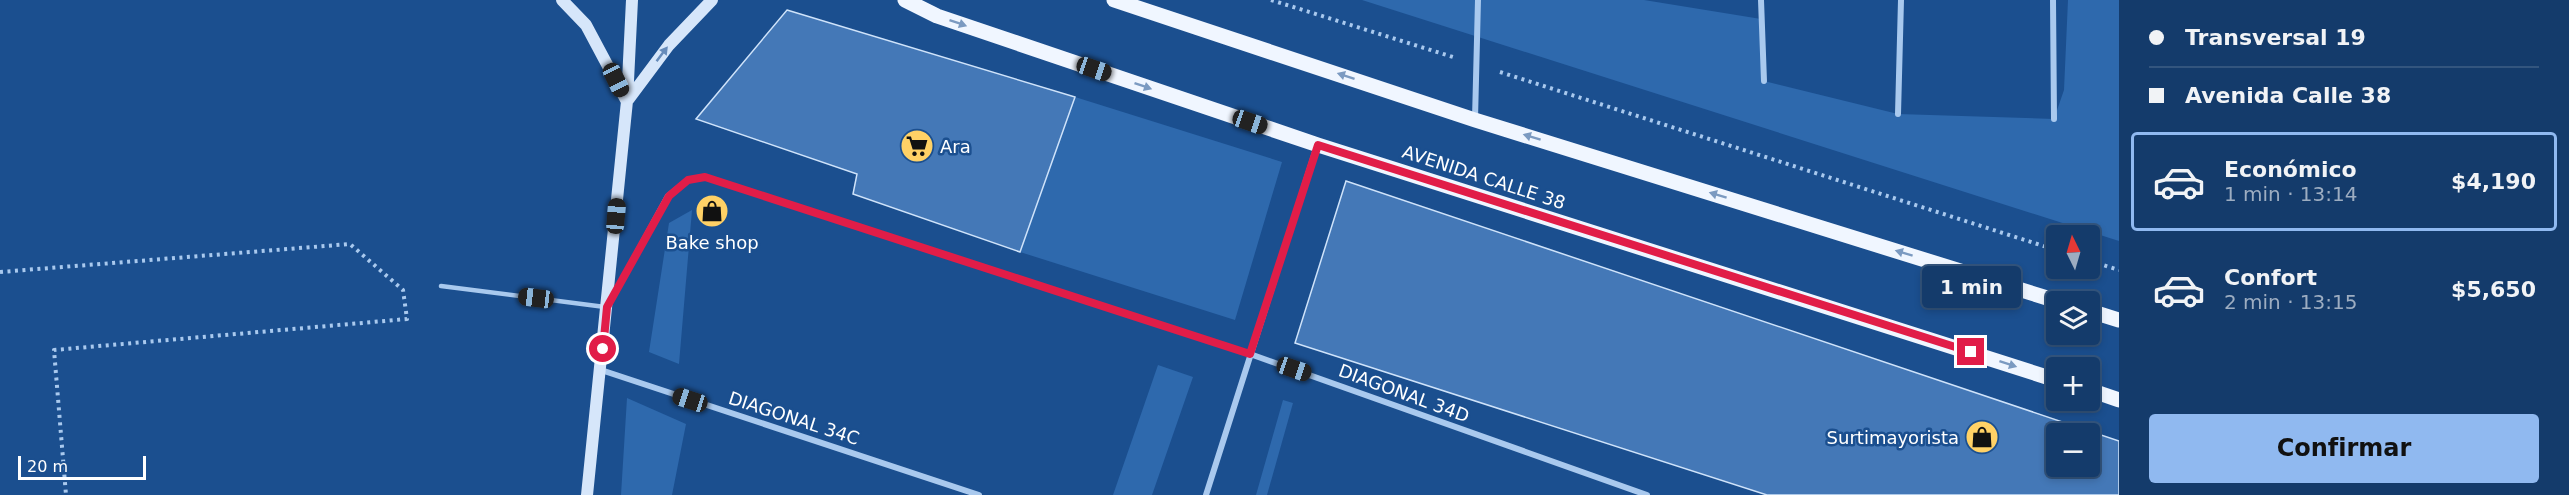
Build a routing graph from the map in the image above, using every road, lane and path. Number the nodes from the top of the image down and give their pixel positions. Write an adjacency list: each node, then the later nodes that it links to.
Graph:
1 (562, 0): 13 (main road)
2 (632, 0): 13 (main road)
3 (712, 0): 13 (main road, one-way to 3)
4 (904, 0): 17 (main road, AVENIDA CALLE 38, one-way to 17)
5 (1114, 0): 16 (main road, one-way to 5)
6 (1271, 0): 11 (path)
7 (1478, 0): 11 (street)
8 (1761, 0): 12 (street)
9 (1901, 0): 14 (street)
10 (2053, 0): 15 (street)
11 (1478, 65): 16 (street); 18 (path)
12 (1764, 81)
13 (627, 101): 24 (main road)
14 (1898, 114)
15 (2054, 119)
16 (1475, 120): 23 (main road, one-way to 16)
17 (1318, 145): 27 (street); 29 (main road, AVENIDA CALLE 38, one-way to 29)
18 (2046, 247)
19 (2100, 264): 20 (path)
20 (2119, 270)
21 (0, 272): 32 (path)
22 (441, 286): 24 (lane)
23 (2046, 298)
24 (607, 307): 27 (street, DIAGONAL 34D); 28 (main road)
25 (2100, 314): 26 (main road)
26 (2119, 320)
27 (1250, 354): 35 (street); 36 (street, DIAGONAL 34D)
28 (601, 370): 33 (main road); 34 (street, DIAGONAL 34C)
29 (2046, 377)
30 (2100, 393): 31 (main road)
31 (2119, 400)
32 (66, 495)
33 (587, 495)
34 (979, 495)
35 (1206, 495)
36 (1647, 495)

